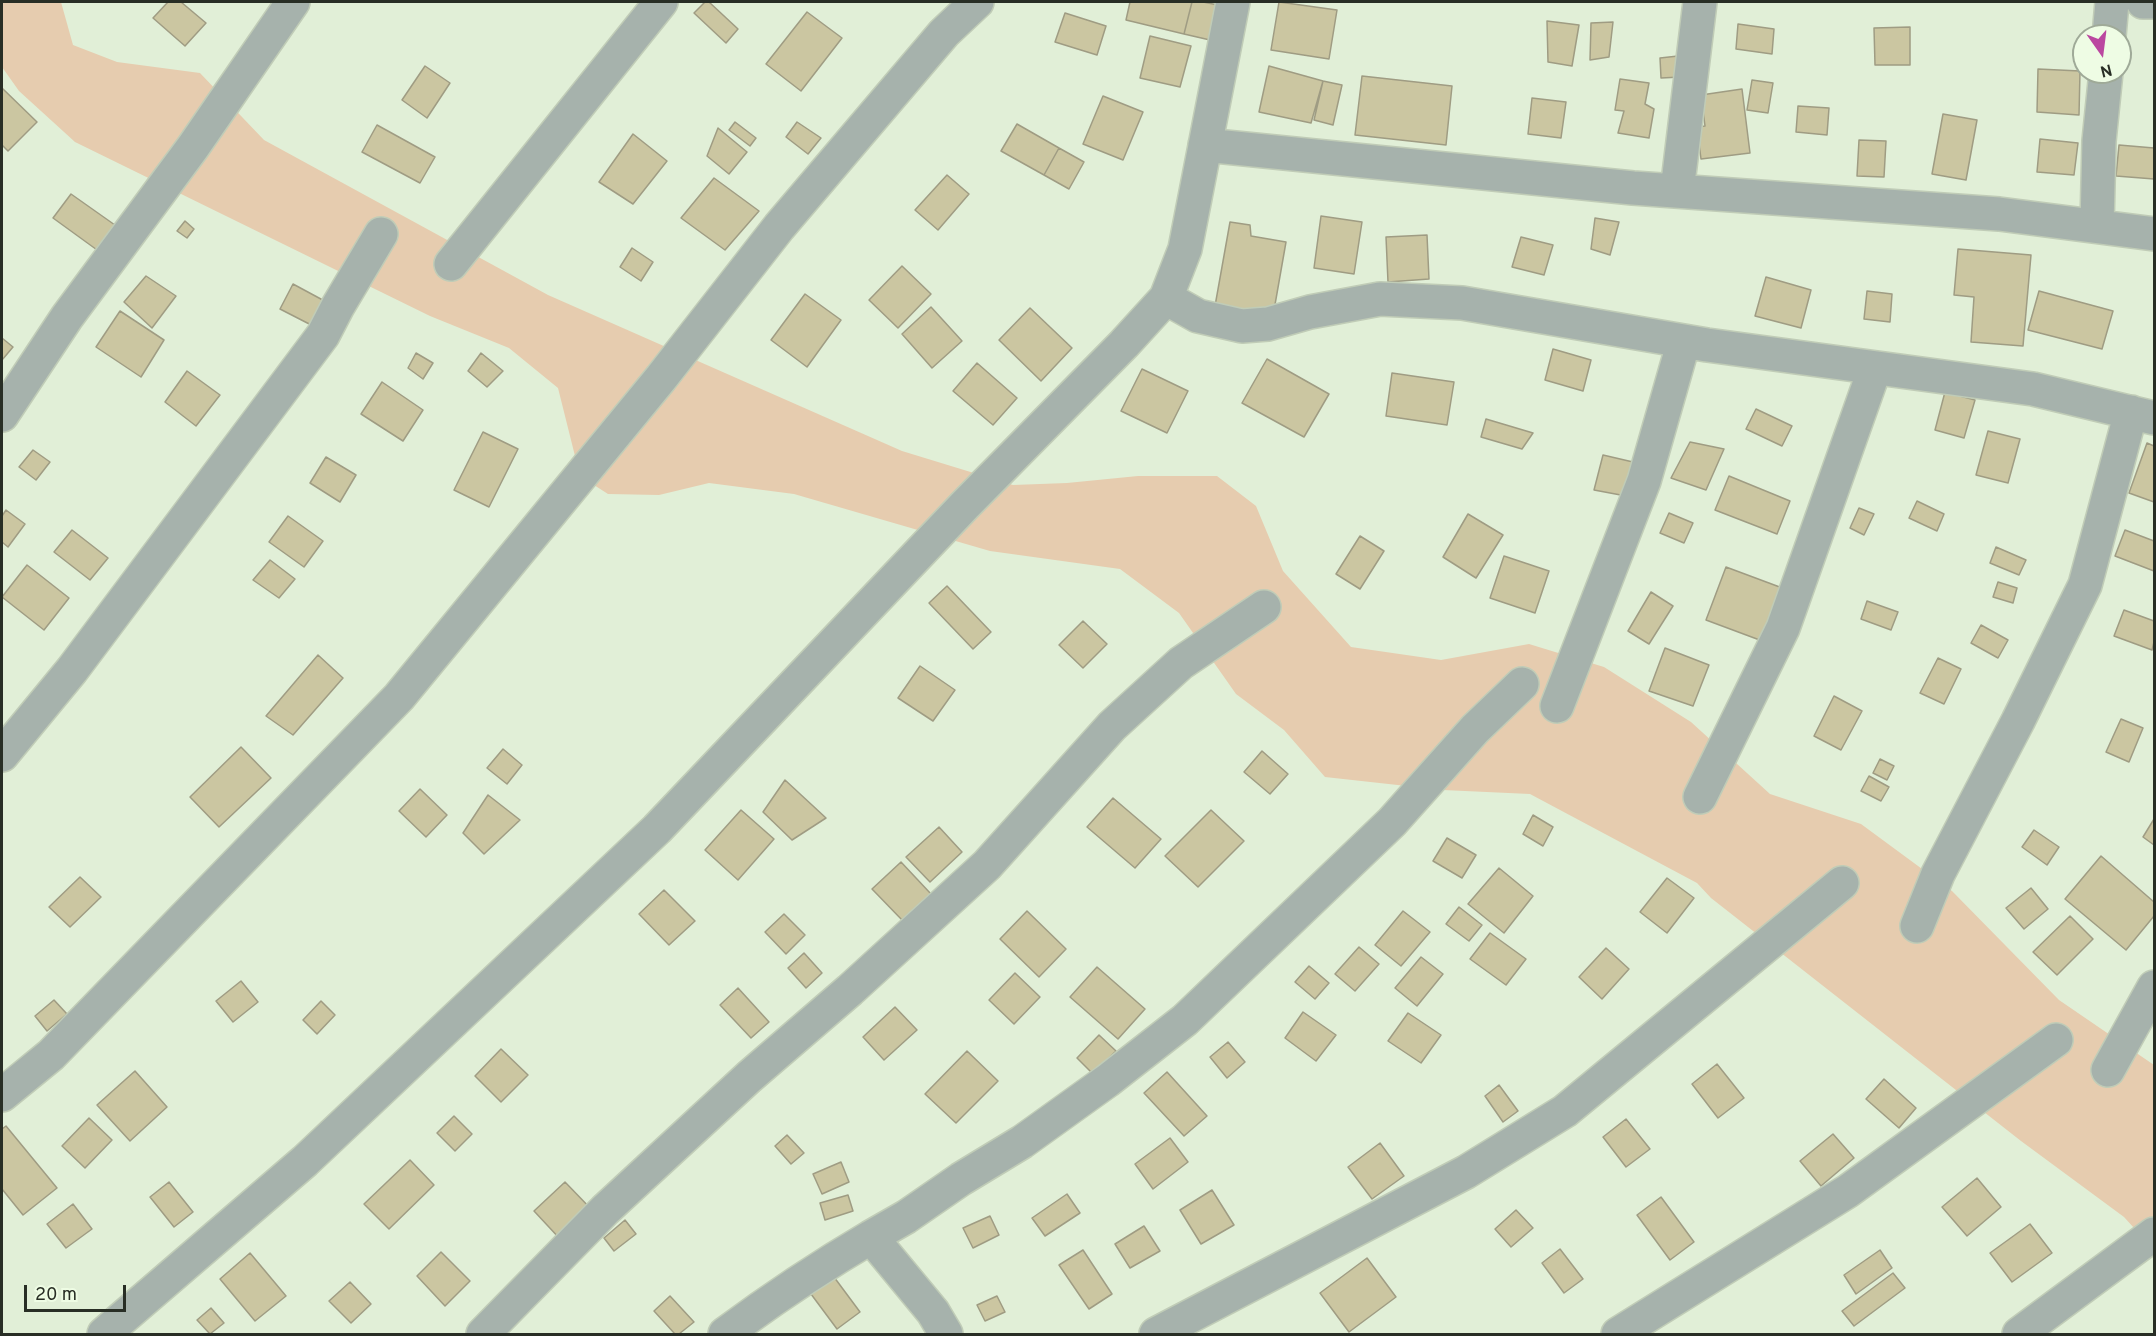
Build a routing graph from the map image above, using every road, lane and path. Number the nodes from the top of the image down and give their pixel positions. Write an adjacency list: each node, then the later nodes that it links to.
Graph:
1 (293, 2): 20 (street)
2 (661, 2): 16 (street)
3 (977, 2): 32 (street)
4 (1233, 2): 11 (street)
5 (1700, 2): 12 (street)
6 (2112, 2): 9 (street)
7 (2143, 2): 8 (street)
8 (2154, 2)
9 (2110, 24)
10 (2105, 84): 13 (street)
11 (1205, 145): 12 (street); 17 (street)
12 (1677, 191): 13 (street)
13 (2097, 226): 15 (street)
14 (381, 234): 25 (street)
15 (2154, 234)
16 (451, 264)
17 (1166, 298): 18 (street); 35 (street)
18 (1684, 341): 19 (street); 24 (street)
19 (1875, 368): 21 (street); 26 (street)
20 (2, 415)
21 (2143, 415): 28 (street)
22 (1264, 607): 36 (street)
23 (1522, 684): 34 (street)
24 (1557, 706)
25 (2, 755)
26 (1700, 797)
27 (1842, 883): 39 (street)
28 (1917, 926)
29 (2154, 987): 31 (street)
30 (2056, 1040): 40 (street)
31 (2108, 1070)
32 (2, 1095)
33 (2154, 1234): 41 (street)
34 (871, 1237): 37 (street); 38 (street)
35 (104, 1335)
36 (483, 1335)
37 (725, 1335)
38 (946, 1335)
39 (1156, 1335)
40 (1618, 1335)
41 (2019, 1335)

